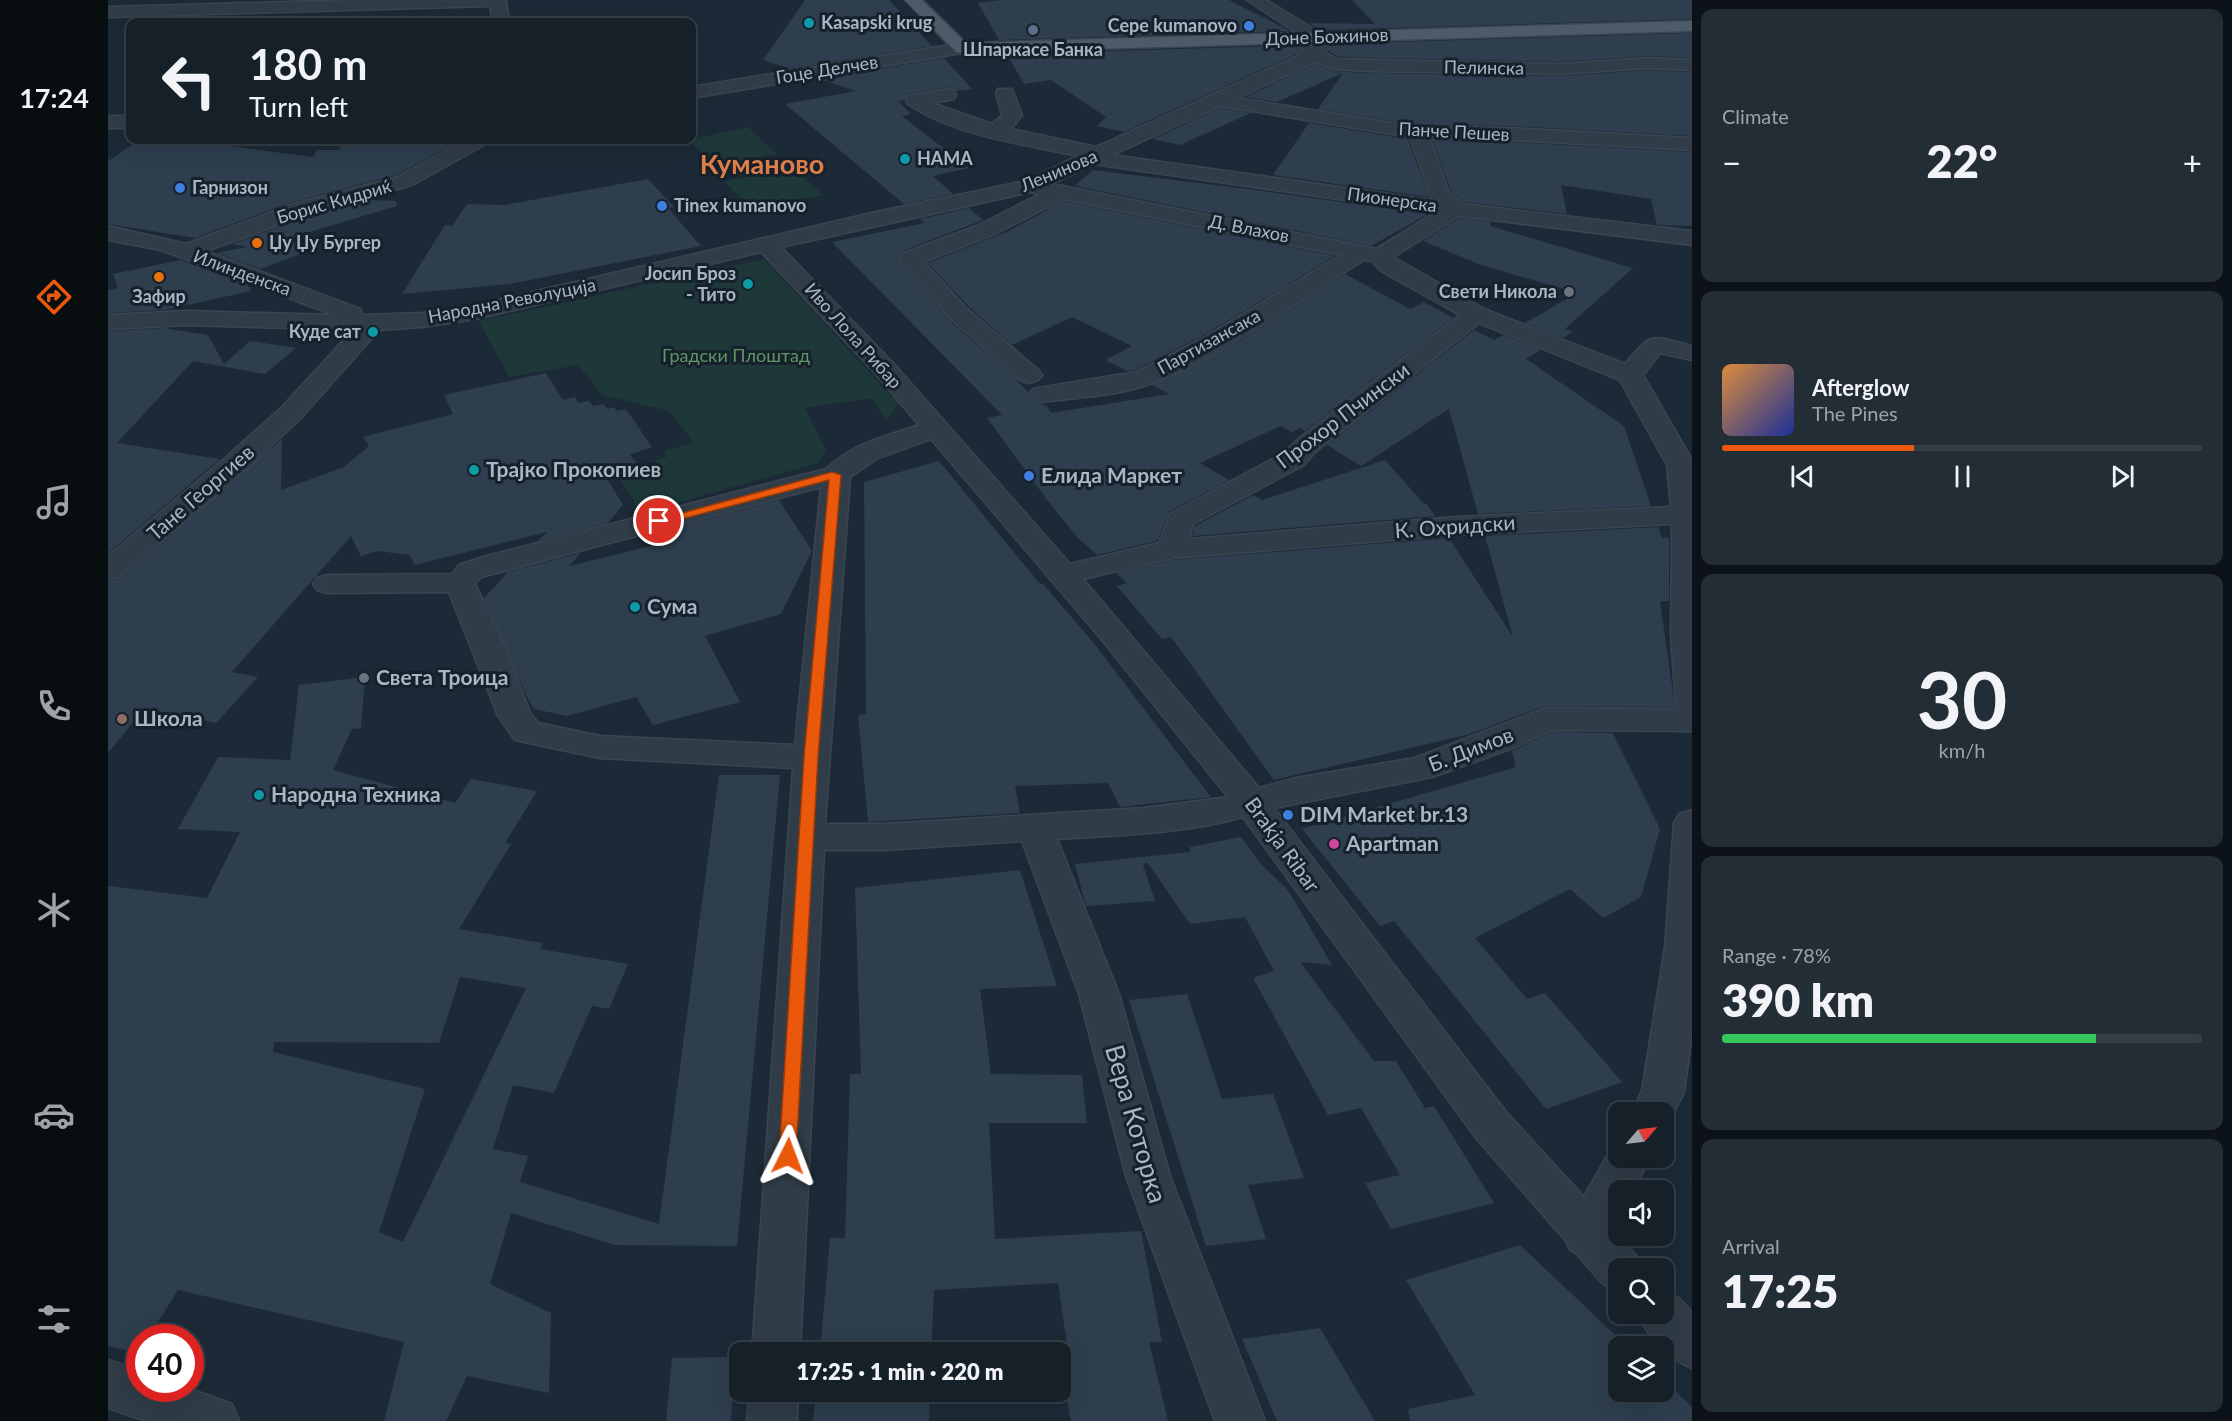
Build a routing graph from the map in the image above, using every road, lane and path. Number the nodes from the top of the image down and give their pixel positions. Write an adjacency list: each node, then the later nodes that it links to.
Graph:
1 (913, 0): 10 (main road)
2 (1255, 0): 9 (street)
3 (498, 1): 4 (street); 6 (street)
4 (190, 5): 5 (street)
5 (108, 12)
6 (500, 18)
7 (1692, 26): 9 (main road, Доне Божинов)
8 (1281, 39): 9 (street, Пелинска); 10 (main road, Доне Божинов)
9 (1315, 47): 11 (street, Пелинска); 15 (street, Ленинова)
10 (962, 48): 12 (street, Гоце Делчев)
11 (1692, 65)
12 (696, 92)
13 (1005, 93): 18 (street)
14 (947, 94): 18 (street, Пионерска)
15 (1219, 100): 19 (street, Панче Пешев); 22 (street, Ленинова)
16 (108, 122): 17 (street)
17 (126, 122)
18 (997, 130): 22 (street, Пионерска)
19 (1418, 133): 21 (street, Панче Пешев); 25 (street)
20 (471, 144): 29 (street, Борис Кидриќ)
21 (1692, 144)
22 (1096, 156): 23 (street, Ленинова); 25 (street, Пионерска)
23 (1031, 186): 24 (street, Д. Влахов); 28 (street, Ленинова)
24 (1061, 191): 30 (street, Д. Влахов); 30 (street, Партизансака)
25 (1456, 209): 27 (street, Пионерска); 30 (street)
26 (111, 236): 29 (street, Илинденска)
27 (1692, 238)
28 (767, 245): 34 (street, Народна Револуција); 38 (street, Иво Лола Рибар)
29 (184, 252): 31 (street, Илинденска)
30 (1370, 254): 32 (street)
31 (305, 295): 33 (street); 34 (street, Илинденска)
32 (1476, 314): 37 (street); 42 (street, Прохор Пчински)
33 (288, 320): 34 (street, Народна Револуција); 35 (street, Народна Револуција)
34 (374, 321): 43 (street, Тане Георгиев)
35 (108, 322)
36 (1692, 353): 37 (street)
37 (1630, 375): 39 (street)
38 (937, 428): 40 (street); 44 (street, Brakja Ribar)
39 (1686, 467): 41 (street)
40 (836, 475): 45 (street); 50 (street)
41 (1686, 515): 42 (street, К. Охридски); 47 (street)
42 (1172, 549): 44 (street)
43 (108, 571)
44 (1063, 575): 51 (street, Brakja Ribar)
45 (460, 583): 46 (street); 50 (street)
46 (328, 584)
47 (1689, 637): 48 (street)
48 (1692, 704)
49 (1692, 720): 51 (street, Б. Димов)
50 (811, 757): 54 (street)
51 (1251, 803): 53 (street, Б. Димов); 57 (street, Brakja Ribar)
52 (1692, 823): 55 (street)
53 (1034, 826): 54 (street, Б. Димов); 66 (street, Вера Которка)
54 (808, 837): 60 (street)
55 (1658, 1102)
56 (1623, 1168): 57 (street)
57 (1586, 1236): 58 (street, Brakja Ribar)
58 (1608, 1259)
59 (1672, 1324): 61 (street)
60 (777, 1342)
61 (1692, 1345)
62 (108, 1384): 64 (street)
63 (773, 1402): 65 (street)
64 (214, 1421)
65 (772, 1421)
66 (1240, 1421)

